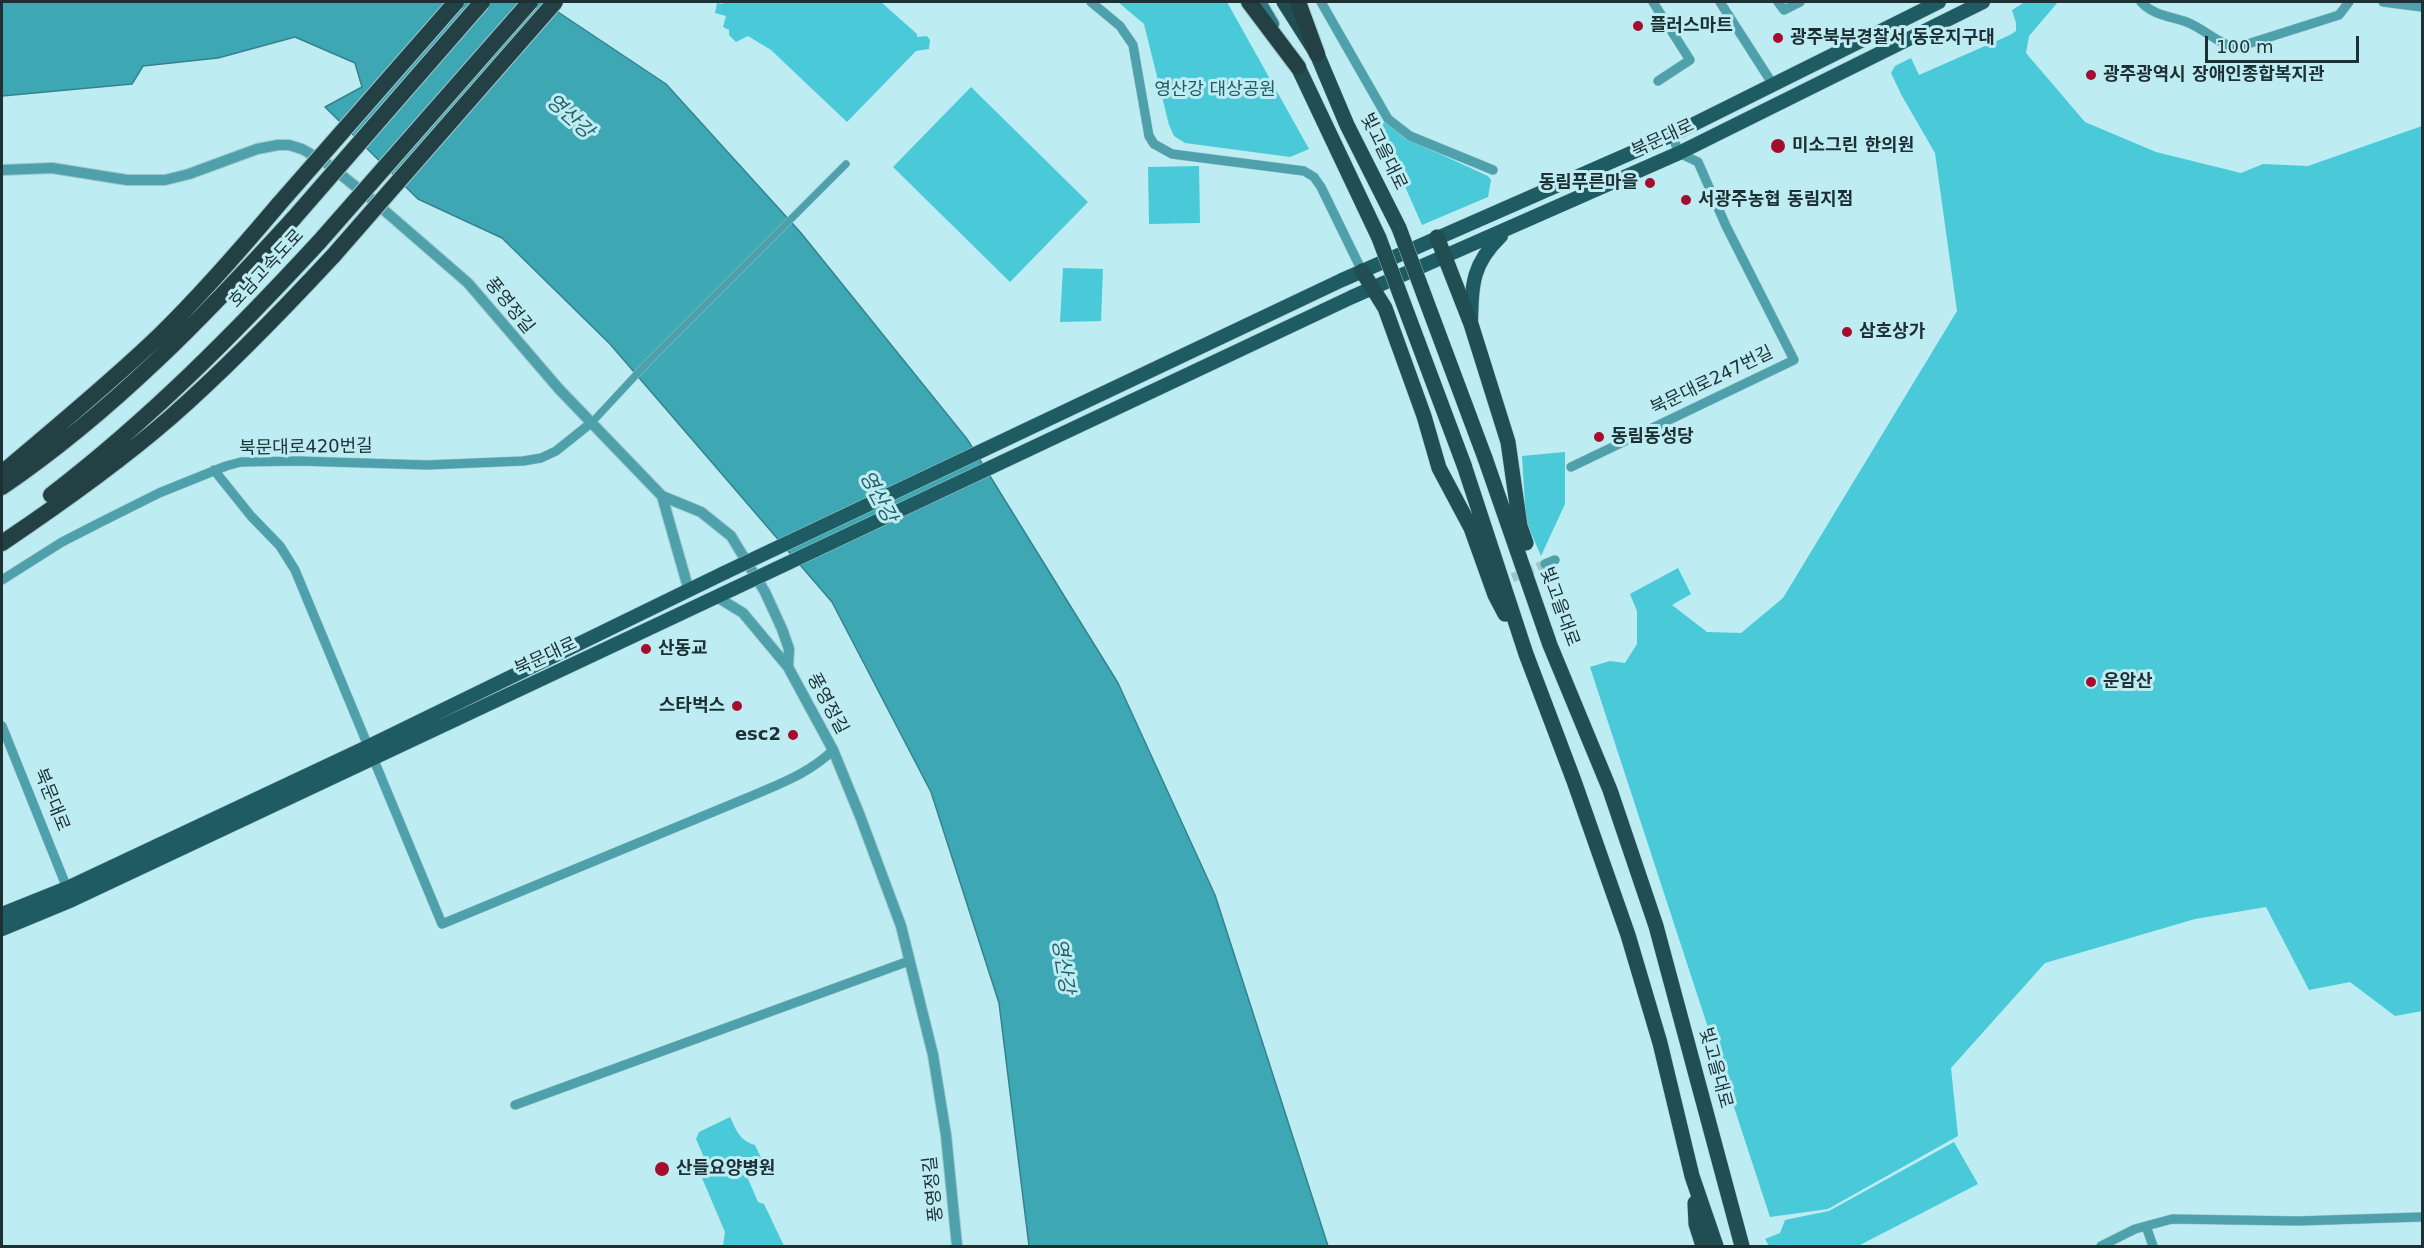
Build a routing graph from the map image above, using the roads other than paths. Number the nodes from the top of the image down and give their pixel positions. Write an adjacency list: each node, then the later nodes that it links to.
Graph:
1 (456, 2): 39 (highway, bridge)
2 (482, 2): 40 (highway, 호남고속도로, bridge)
3 (530, 2): 42 (highway, 호남고속도로, bridge)
4 (555, 2): 43 (highway, bridge)
5 (1091, 2): 33 (street)
6 (1249, 2): 22 (highway)
7 (1260, 2): 22 (main road)
8 (1284, 2): 21 (highway, 빛고을대로)
9 (1298, 2): 21 (highway)
10 (1321, 2): 29 (street)
11 (1653, 2): 23 (street)
12 (1720, 2): 24 (street)
13 (1800, 2): 19 (street)
14 (1939, 2): 24 (main road, 북문대로)
15 (1983, 2): 26 (main road, 북문대로)
16 (2141, 2): 17 (street)
17 (2349, 2)
18 (2383, 2): 20 (street)
19 (1781, 6)
20 (2422, 7)
21 (1317, 54): 49 (highway, 빛고을대로, bridge)
22 (1298, 67): 50 (highway, bridge)
23 (1658, 81)
24 (1772, 83): 25 (main road, 북문대로)
25 (1672, 135): 26 (street); 31 (main road, 북문대로)
26 (1679, 153): 30 (main road, 북문대로); 37 (street, 북문대로247번길)
27 (846, 164): 36 (street)
28 (2, 170): 36 (street, 풍영정길)
29 (1493, 170)
30 (1508, 229): 32 (main road, 북문대로); 35 (main road)
31 (1437, 237): 32 (highway); 33 (main road, 북문대로)
32 (1445, 257): 34 (main road, 북문대로); 35 (highway)
33 (1362, 271): 34 (highway); 47 (main road, 북문대로, bridge)
34 (1373, 290): 48 (main road, 북문대로, bridge); 50 (highway)
35 (1471, 324): 49 (highway)
36 (593, 421): 38 (street, 북문대로420번길); 41 (street, 풍영정길)
37 (1571, 467)
38 (214, 470): 46 (street, 북문대로420번길); 54 (street)
39 (2, 473)
40 (2, 487)
41 (662, 496): 47 (street); 51 (street, 풍영정길)
42 (2, 531)
43 (2, 543)
44 (1555, 560): 45 (street)
45 (1545, 564)
46 (2, 580)
47 (689, 591): 54 (main road, 북문대로)
48 (717, 597): 51 (street); 54 (main road, 북문대로)
49 (1550, 645): 65 (highway, 빛고을대로)
50 (1526, 654): 59 (highway)
51 (788, 667): 53 (street, 풍영정길)
52 (2, 726): 55 (street, 북문대로)
53 (833, 750): 54 (street, 풍영정길); 57 (street, 풍영정길)
54 (371, 752): 55 (main road, 북문대로)
55 (69, 894): 56 (main road, 북문대로)
56 (2, 925)
57 (909, 961): 58 (street); 62 (street, 풍영정길)
58 (515, 1105)
59 (1692, 1176): 63 (highway); 64 (highway)
60 (2422, 1217): 61 (street)
61 (2146, 1226): 66 (street); 67 (street)
62 (957, 1246)
63 (1703, 1246)
64 (1716, 1246)
65 (1744, 1246)
66 (2101, 1246)
67 (2153, 1246)

